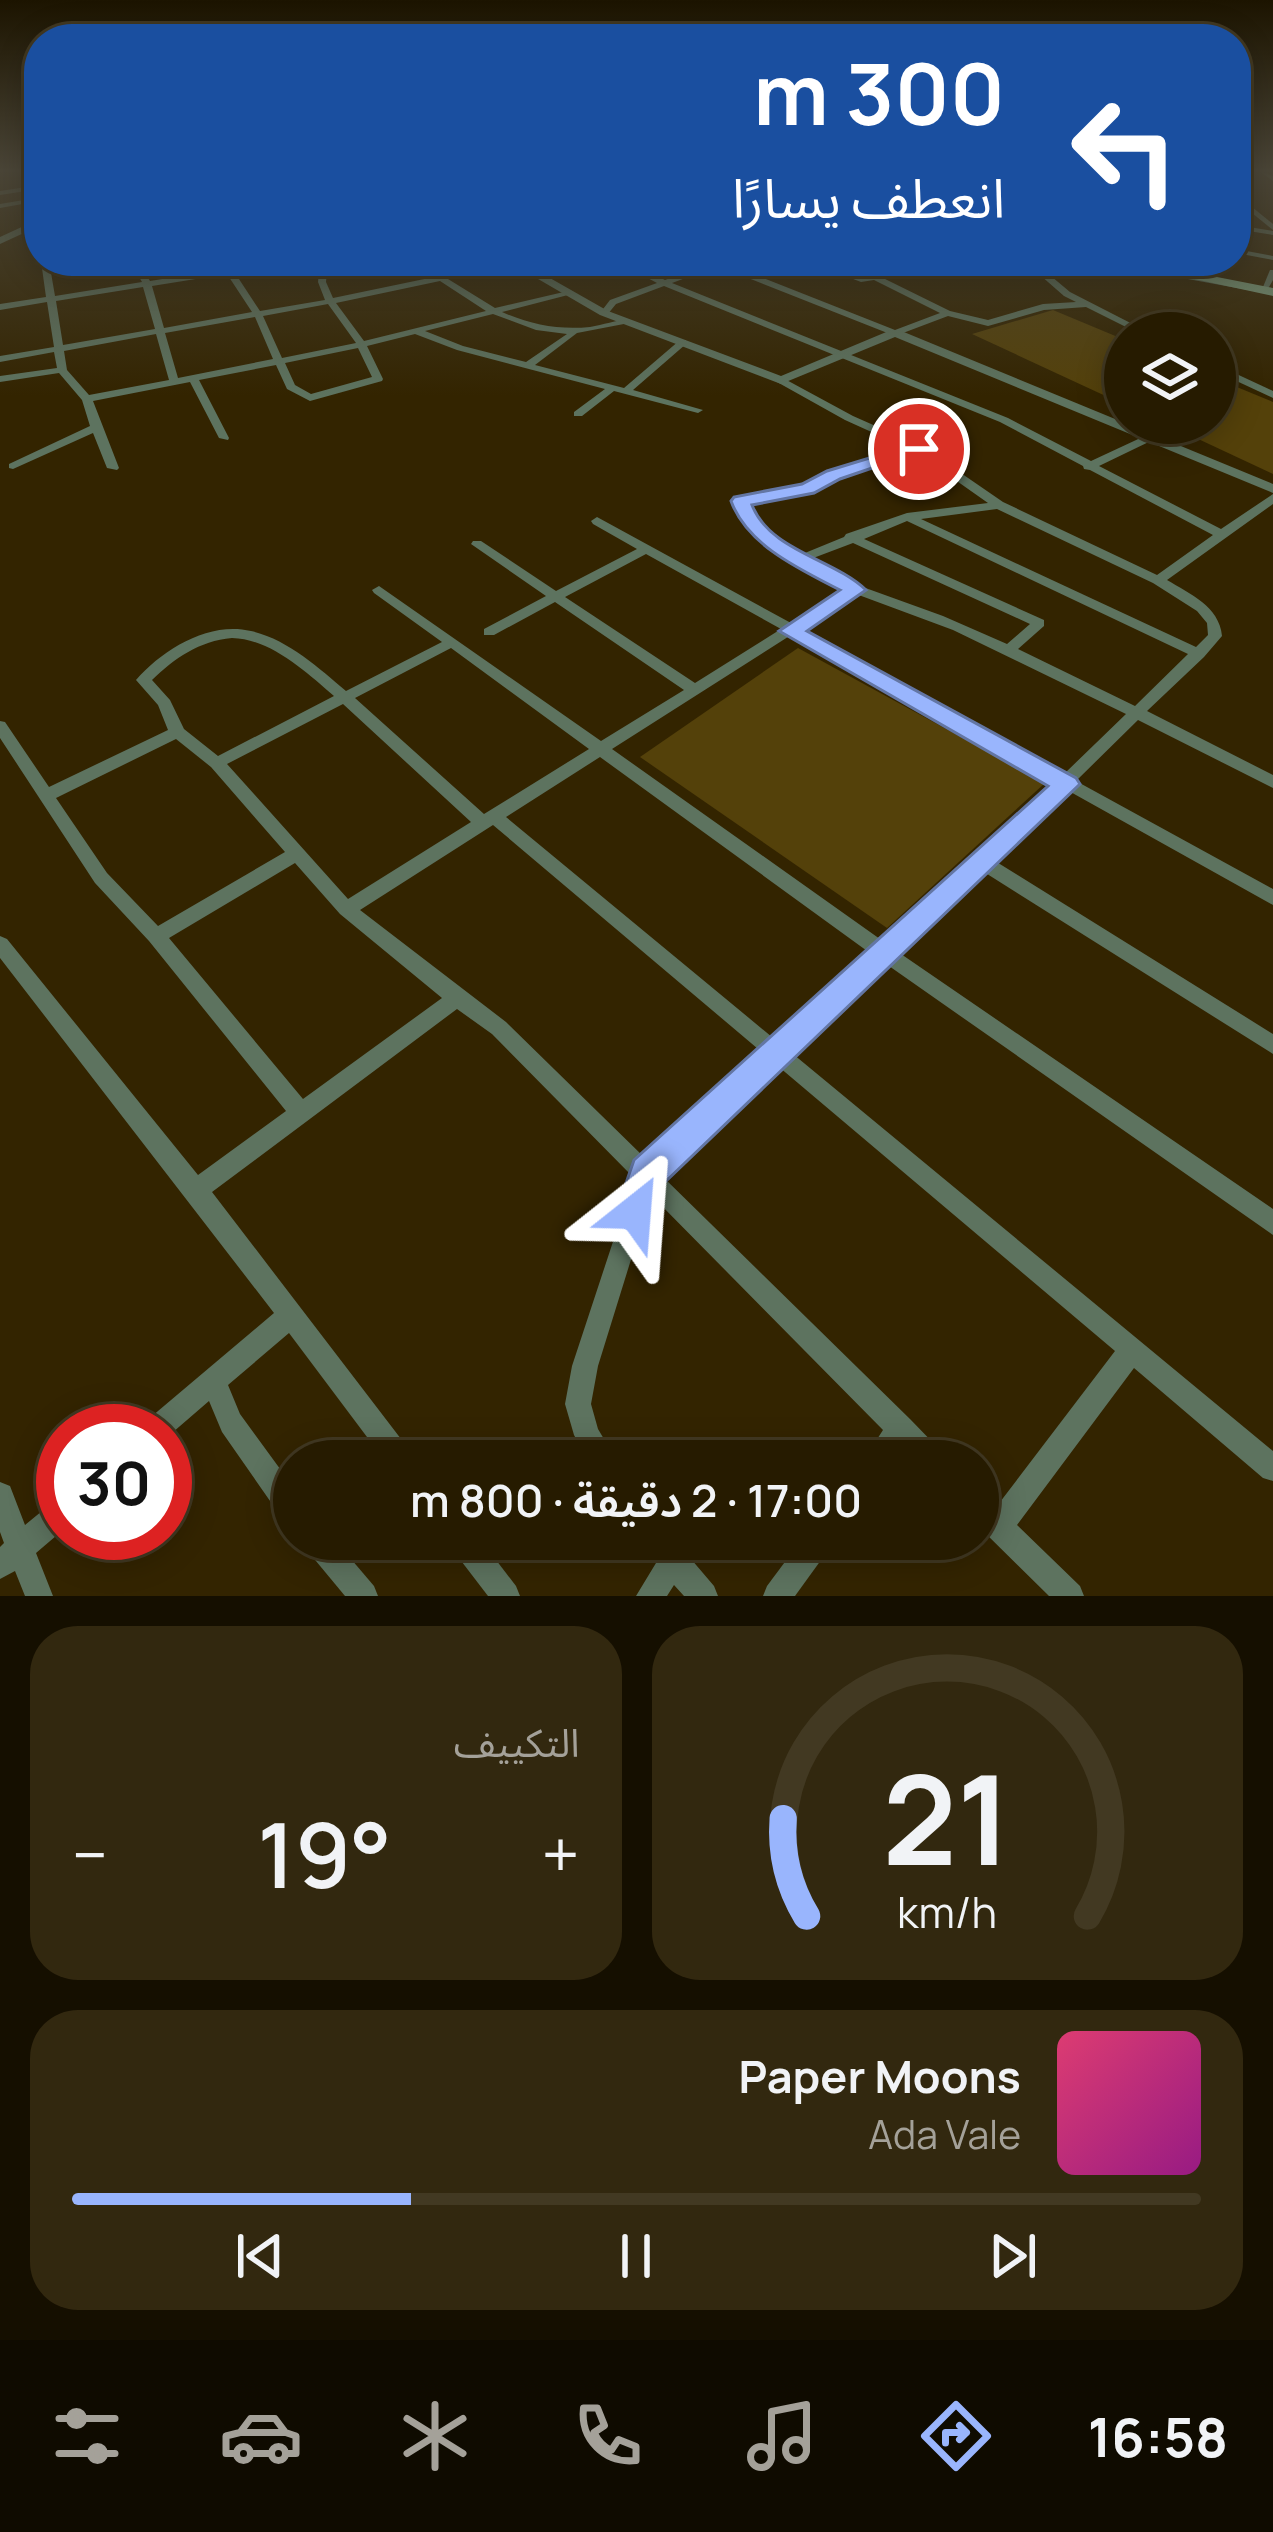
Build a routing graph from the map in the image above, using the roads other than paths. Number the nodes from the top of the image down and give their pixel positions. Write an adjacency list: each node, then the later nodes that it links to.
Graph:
1 (1273, 272): 23 (street)
2 (47, 276): 25 (street)
3 (141, 276): 22 (street)
4 (207, 276): 22 (street)
5 (234, 276): 33 (street)
6 (320, 276): 26 (street)
7 (438, 276): 20 (street)
8 (454, 276): 20 (street)
9 (539, 276): 24 (street)
10 (650, 276): 21 (street)
11 (678, 276): 21 (street)
12 (751, 276): 36 (street)
13 (849, 276): 19 (street)
14 (883, 276): 19 (street)
15 (1042, 276): 27 (street)
16 (1190, 276): 23 (street)
17 (1200, 276): 23 (main road)
18 (1209, 276): 23 (main road)
19 (879, 277): 31 (street)
20 (442, 279): 26 (street); 29 (street)
21 (662, 282): 30 (street); 42 (street)
22 (145, 286): 25 (street); 37 (street)
23 (1267, 288)
24 (566, 292): 29 (street); 30 (street)
25 (51, 300): 28 (street); 41 (street)
26 (328, 302): 33 (street); 40 (street)
27 (1087, 304): 31 (street); 32 (street)
28 (0, 308)
29 (495, 311): 35 (street); 38 (street)
30 (604, 313): 34 (street)
31 (946, 313): 36 (street)
32 (1104, 313)
33 (258, 314): 37 (street); 44 (street)
34 (626, 320): 38 (street); 39 (street)
35 (417, 332): 40 (street); 45 (street)
36 (895, 333): 42 (street); 58 (street)
37 (160, 334): 41 (street); 50 (street)
38 (573, 334): 45 (street)
39 (683, 341): 51 (street); 53 (street)
40 (362, 345): 44 (street); 44 (street)
41 (60, 350): 43 (street); 46 (street)
42 (842, 355): 51 (street); 65 (street)
43 (0, 359)
44 (278, 361): 47 (street)
45 (530, 364): 52 (street)
46 (62, 370): 49 (street); 55 (street)
47 (193, 377): 50 (street); 60 (street)
48 (1236, 378): 54 (street)
49 (0, 379)
50 (174, 380): 55 (street)
51 (781, 380): 63 (street)
52 (612, 388): 53 (street); 57 (street)
53 (627, 390): 56 (street)
54 (1273, 395)
55 (87, 399): 59 (street)
56 (698, 410)
57 (578, 414)
58 (1104, 416)
59 (96, 427): 64 (street); 66 (street)
60 (224, 438)
61 (1136, 444): 65 (street)
62 (1170, 444): 67 (street)
63 (919, 449): 68 (street); 75 (street)
64 (13, 466)
65 (1088, 467): 71 (street)
66 (113, 468)
67 (1273, 494): 71 (street)
68 (999, 506): 69 (street); 76 (street)
69 (907, 517): 72 (street); 84 (street)
70 (597, 521): 74 (street)
71 (1222, 535): 76 (street)
72 (850, 538): 75 (street); 83 (street)
73 (477, 544): 79 (street)
74 (646, 549): 79 (street); 80 (street)
75 (798, 560): 78 (street)
76 (1159, 580): 84 (street)
77 (379, 590): 82 (street)
78 (855, 590): 80 (street); 83 (street)
79 (556, 597): 81 (street); 85 (street)
80 (790, 631): 85 (street); 93 (street)
81 (488, 632)
82 (450, 643): 86 (street); 90 (street)
83 (1010, 650): 87 (street)
84 (1199, 654): 87 (street)
85 (695, 690): 90 (street)
86 (342, 699): 89 (street); 91 (street); 95 (street)
87 (1134, 712): 92 (street); 93 (street)
88 (0, 726): 94 (street)
89 (177, 732): 91 (street); 94 (street)
90 (602, 749): 95 (street); 102 (street)
91 (217, 764): 96 (street)
92 (1273, 782)
93 (1066, 784): 97 (street); 98 (street)
94 (46, 796): 100 (street)
95 (489, 820): 99 (street); 105 (street)
96 (294, 856): 99 (street); 100 (street)
97 (982, 862): 102 (street); 104 (street)
98 (1273, 898)
99 (346, 909): 103 (street)
100 (156, 936): 106 (street)
101 (0, 944): 108 (street)
102 (888, 955): 105 (street); 109 (street)
103 (457, 998): 106 (street); 107 (street)
104 (1273, 1045)
105 (777, 1054): 107 (street); 111 (street)
106 (302, 1114): 108 (street)
107 (647, 1173): 114 (street); 116 (street)
108 (196, 1190): 110 (street)
109 (1273, 1223)
110 (290, 1316): 112 (street); 115 (street)
111 (1130, 1352): 119 (street); 122 (street)
112 (213, 1379): 113 (street); 120 (street)
113 (185, 1404)
114 (901, 1428): 117 (street); 118 (street)
115 (386, 1440)
116 (590, 1440)
117 (892, 1440)
118 (913, 1440)
119 (1273, 1468)
120 (273, 1482)
121 (0, 1496): 125 (street)
122 (999, 1504)
123 (999, 1528): 137 (street)
124 (36, 1535): 125 (street)
125 (11, 1556): 131 (street)
126 (334, 1560): 132 (street)
127 (478, 1560): 133 (street)
128 (662, 1560): 134 (street)
129 (673, 1560): 135 (street)
130 (804, 1560): 136 (street)
131 (39, 1596)
132 (364, 1596)
133 (506, 1596)
134 (650, 1596)
135 (704, 1596)
136 (777, 1596)
137 (1070, 1596)

